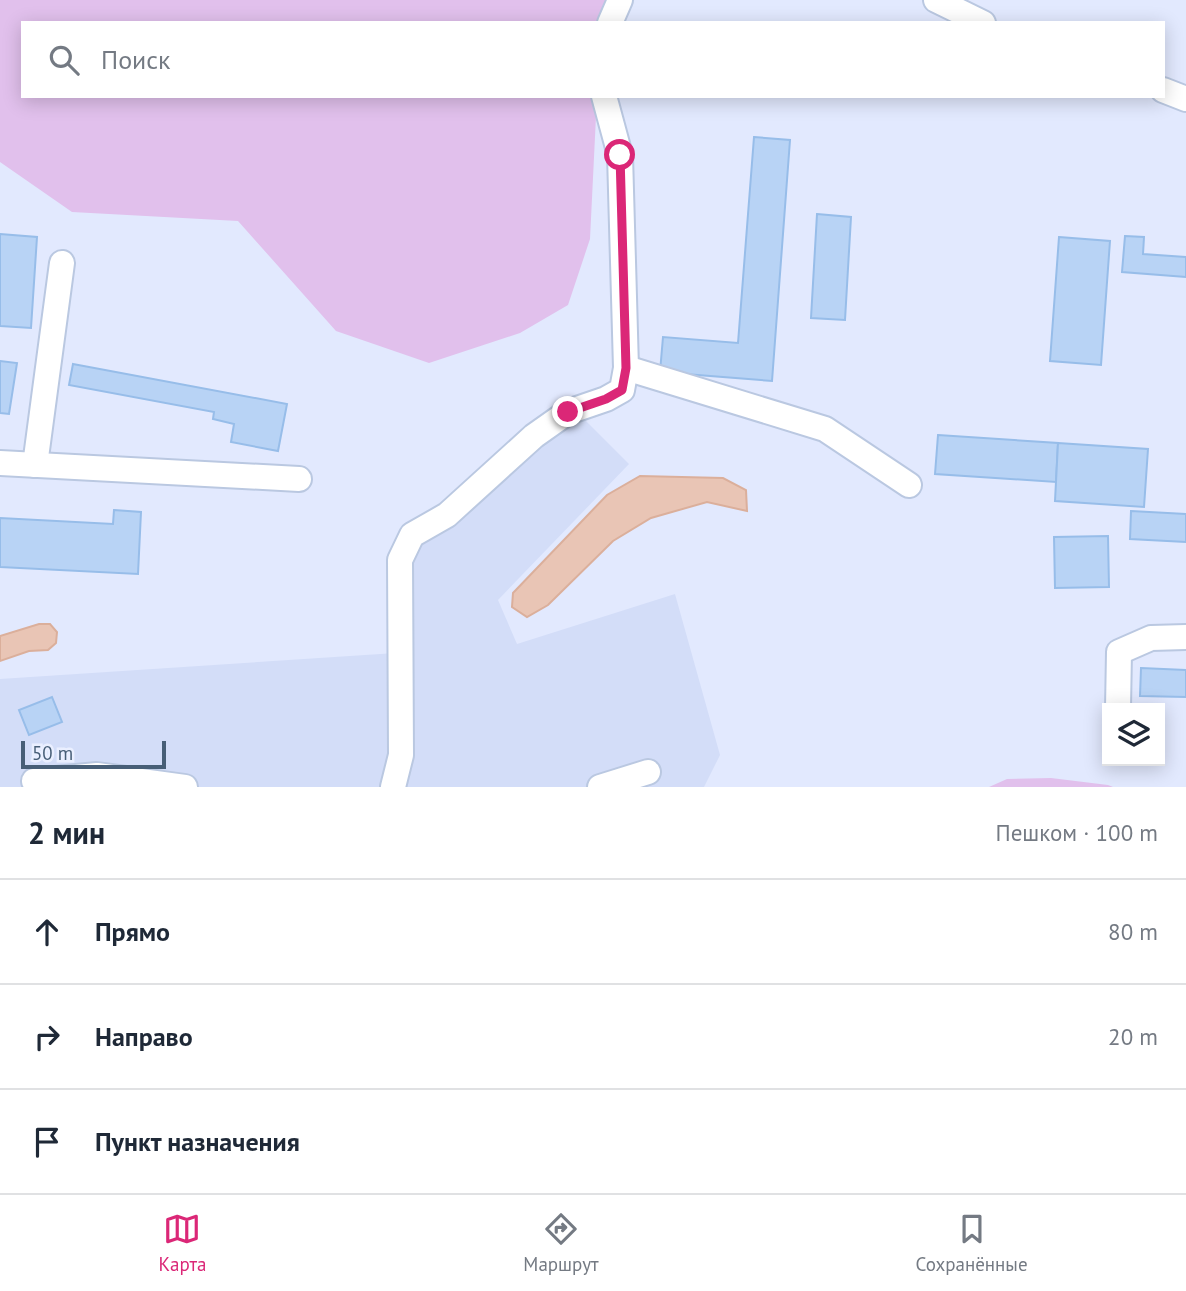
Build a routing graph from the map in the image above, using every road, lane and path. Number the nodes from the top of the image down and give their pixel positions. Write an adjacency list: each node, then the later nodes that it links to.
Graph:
1 (620, 0): 3 (street)
2 (936, 0): 4 (street)
3 (611, 21)
4 (979, 21)
5 (1165, 91): 7 (street)
6 (605, 98): 9 (street)
7 (1186, 99)
8 (62, 263): 11 (street)
9 (626, 368): 13 (street); 19 (street)
10 (0, 463): 11 (street)
11 (35, 465): 12 (street)
12 (299, 479)
13 (909, 485)
14 (1186, 637): 15 (street)
15 (1118, 703)
16 (648, 772): 20 (street)
17 (34, 781): 18 (street)
18 (185, 787)
19 (393, 787)
20 (600, 787)

